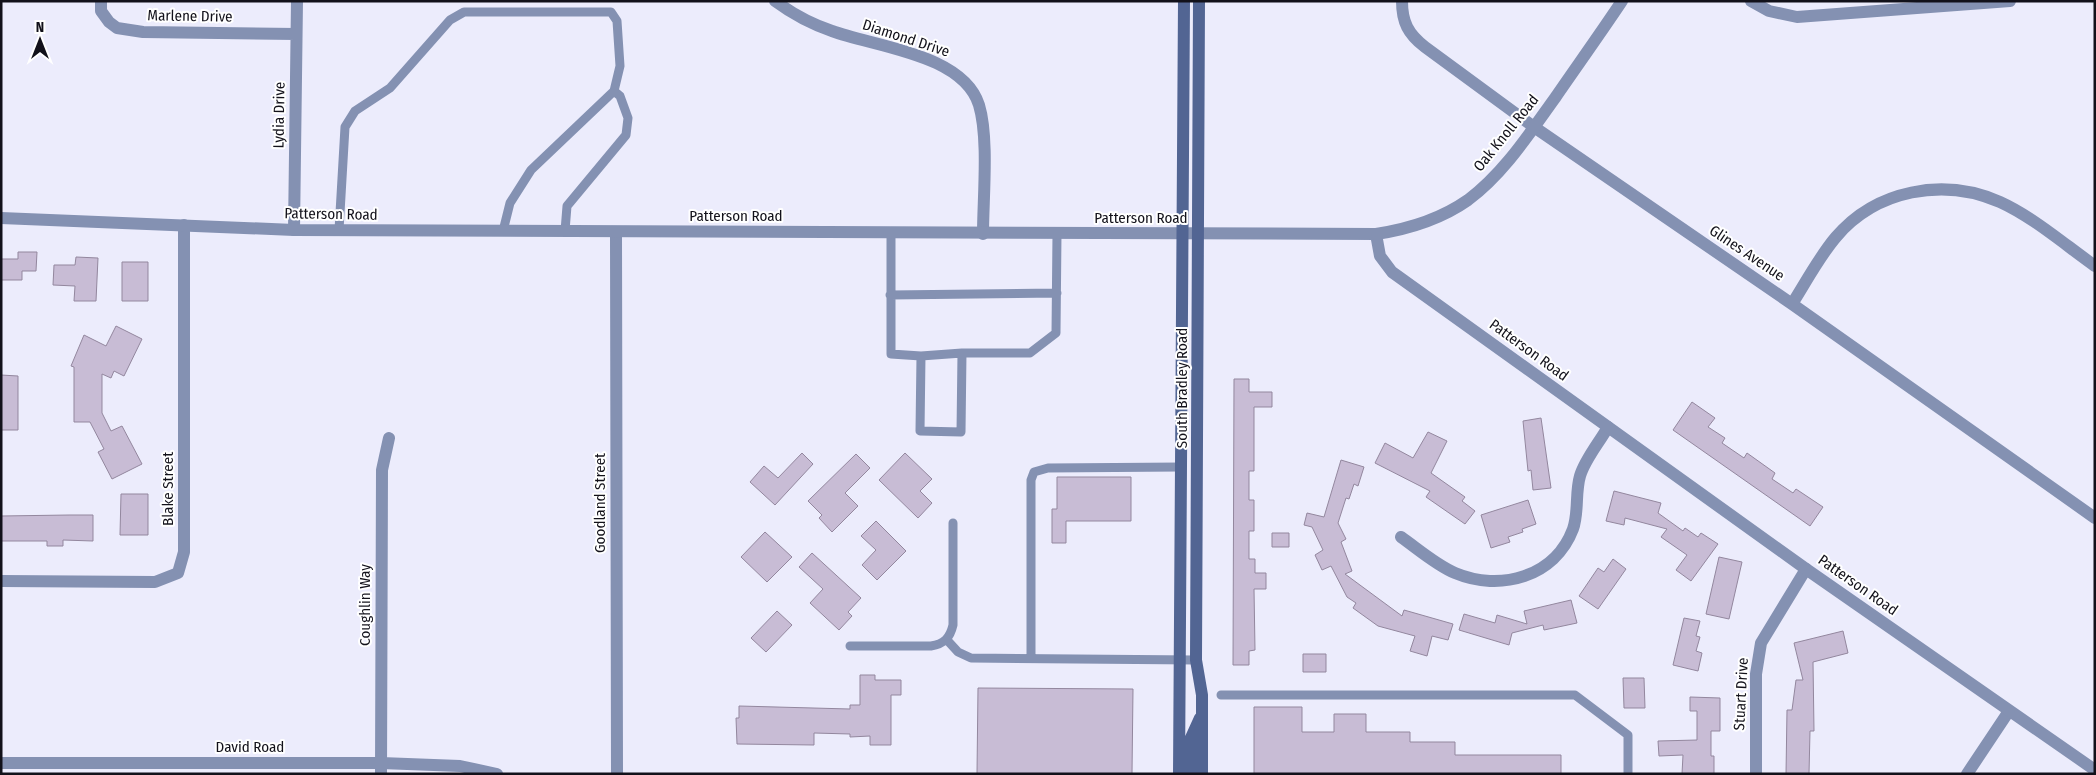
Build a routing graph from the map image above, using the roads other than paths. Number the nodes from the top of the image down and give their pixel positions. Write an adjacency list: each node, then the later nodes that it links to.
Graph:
1 (101, 1): 10 (street, Marlene Drive)
2 (297, 1): 10 (street, Lydia Drive)
3 (775, 1): 21 (street, Diamond Drive)
4 (1184, 1): 24 (main road, South Bradley Road)
5 (1199, 1): 25 (main road, South Bradley Road)
6 (1402, 1): 12 (street, Glines Avenue)
7 (1622, 1): 12 (street, Oak Knoll Road)
8 (1751, 1): 9 (street)
9 (2010, 1)
10 (296, 34): 15 (street, Lydia Drive)
11 (614, 91): 16 (lane); 17 (lane); 18 (lane)
12 (1534, 127): 23 (street, Oak Knoll Road); 29 (street, Glines Avenue)
13 (1, 218): 14 (street, Patterson Road)
14 (184, 225): 15 (street, Patterson Road); 39 (street, Blake Street)
15 (294, 230): 16 (street, Patterson Road)
16 (339, 230): 17 (street, Patterson Road)
17 (503, 231): 18 (street, Patterson Road)
18 (565, 231): 19 (street, Patterson Road)
19 (616, 232): 20 (street, Patterson Road); 53 (street, Goodland Street)
20 (891, 233): 21 (street, Patterson Road); 28 (lane)
21 (983, 234): 22 (street, Patterson Road)
22 (1057, 234): 24 (street, Patterson Road); 27 (lane)
23 (1376, 234): 25 (street, Patterson Road); 32 (street, Patterson Road)
24 (1183, 235): 25 (street, Patterson Road); 34 (main road, South Bradley Road)
25 (1199, 235): 44 (main road, South Bradley Road)
26 (2095, 266): 29 (street)
27 (1057, 293): 28 (lane); 30 (lane)
28 (890, 295): 31 (lane)
29 (1792, 304): 35 (street, Glines Avenue)
30 (962, 353): 31 (lane); 31 (lane)
31 (921, 356)
32 (1608, 427): 37 (street); 38 (street, Patterson Road)
33 (389, 438): 50 (street, Coughlin Way)
34 (1182, 467): 42 (lane); 43 (main road, South Bradley Road)
35 (2095, 518)
36 (953, 523): 40 (lane)
37 (1401, 538)
38 (1806, 569): 46 (street, Patterson Road); 58 (street, Stuart Drive)
39 (1, 581)
40 (947, 640): 41 (lane); 42 (lane)
41 (850, 646)
42 (1031, 658): 43 (lane)
43 (1180, 658): 44 (lane); 54 (main road, South Bradley Road)
44 (1196, 660): 47 (main road, South Bradley Road)
45 (1221, 695): 57 (lane)
46 (2009, 711): 51 (street, Patterson Road); 59 (street)
47 (1202, 715): 55 (main road); 56 (main road, South Bradley Road)
48 (1, 763): 49 (street, David Road)
49 (176, 768): 50 (street, David Road)
50 (381, 769): 52 (street, David Road)
51 (2095, 770)
52 (497, 774)
53 (617, 774)
54 (1179, 774)
55 (1190, 774)
56 (1202, 774)
57 (1628, 774)
58 (1756, 774)
59 (1967, 774)

